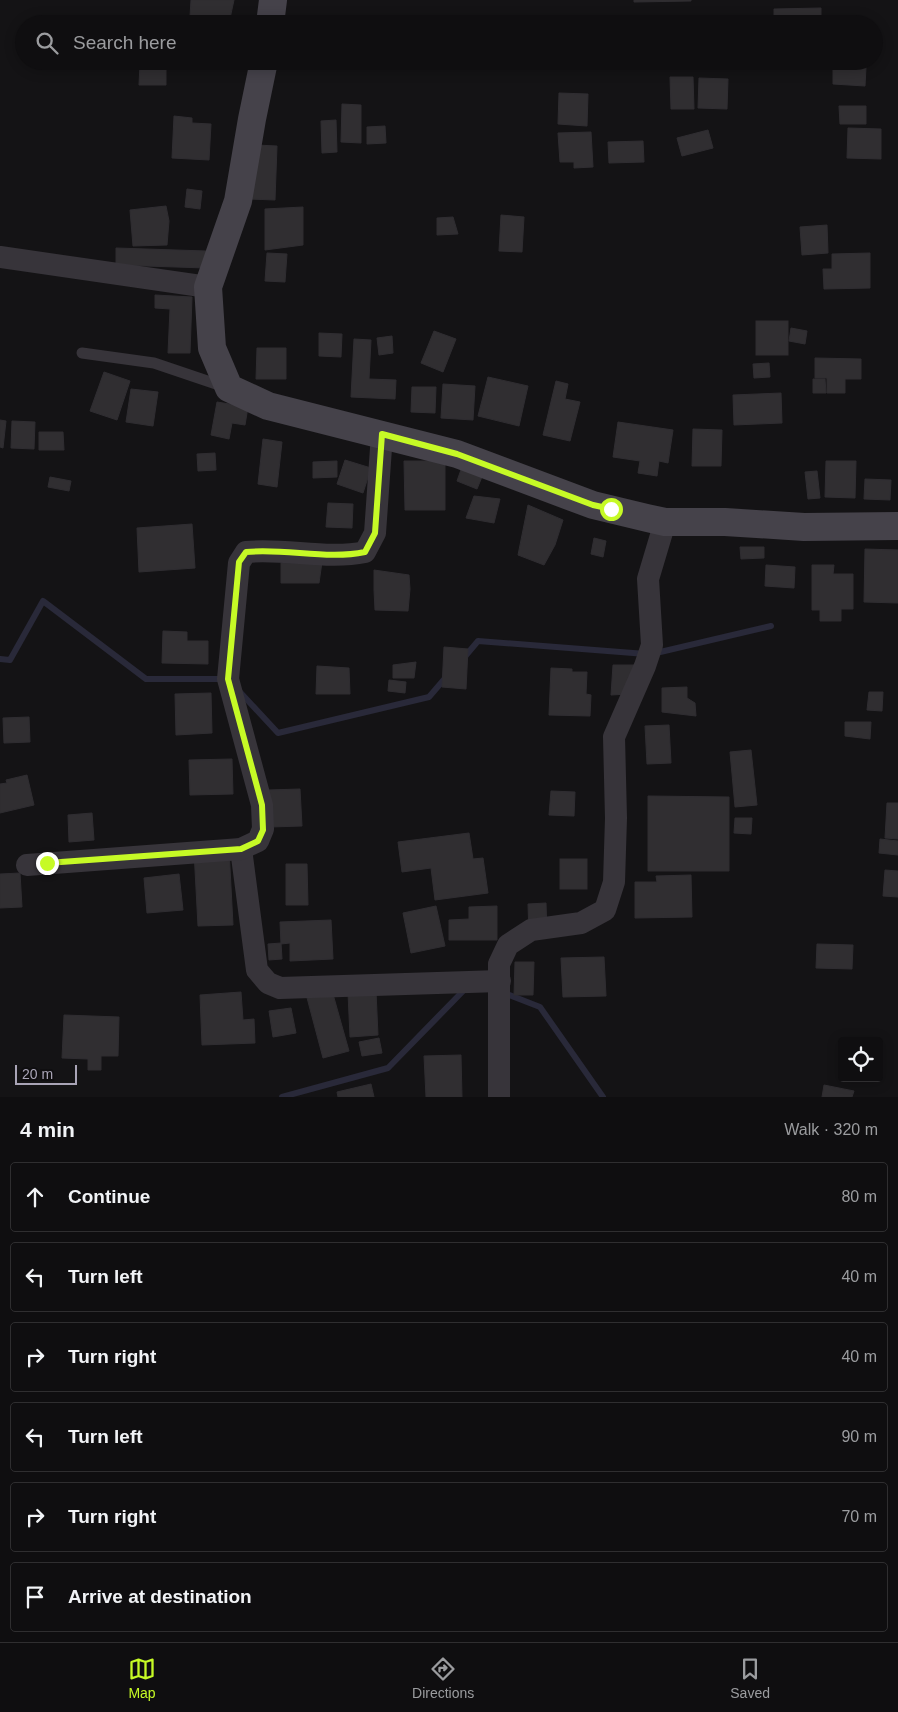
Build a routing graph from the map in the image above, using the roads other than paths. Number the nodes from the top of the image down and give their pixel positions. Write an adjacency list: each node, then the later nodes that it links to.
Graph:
1 (273, 0): 2 (main road)
2 (271, 15)
3 (262, 70): 5 (main road)
4 (0, 257): 5 (street)
5 (208, 287): 7 (main road)
6 (82, 353): 7 (lane)
7 (228, 388): 8 (main road)
8 (382, 434): 9 (main road); 11 (street)
9 (665, 522): 10 (main road); 13 (street)
10 (898, 526)
11 (241, 849): 12 (street); 13 (street)
12 (27, 864)
13 (500, 982): 14 (street)
14 (500, 1097)

